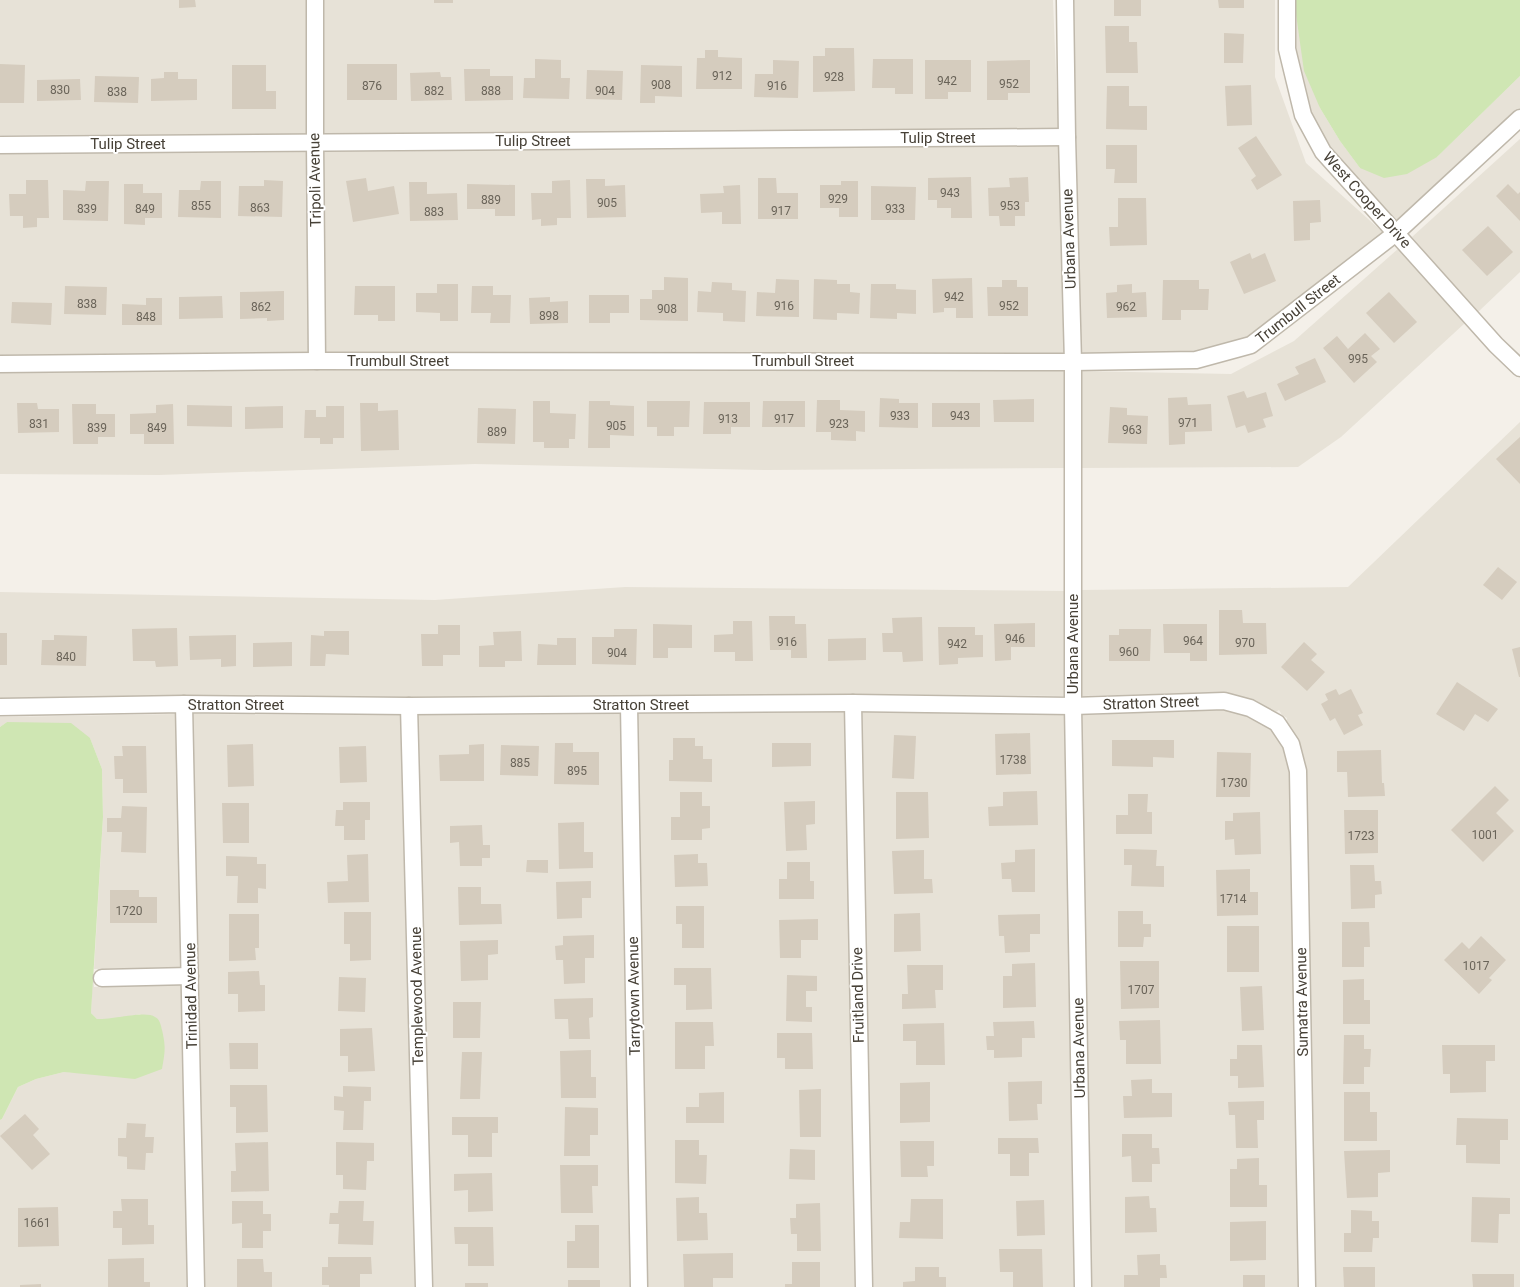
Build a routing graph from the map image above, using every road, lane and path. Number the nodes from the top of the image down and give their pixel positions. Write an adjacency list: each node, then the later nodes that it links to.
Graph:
1 (315, 0): 6 (street, Tripoli Avenue)
2 (1065, 0): 5 (street, Urbana Avenue)
3 (1287, 0): 8 (street, West Cooper Drive)
4 (1520, 118): 8 (street, Trumbull Street)
5 (1067, 137): 6 (street, Tulip Street); 10 (street, Urbana Avenue)
6 (315, 143): 7 (street, Tulip Street); 9 (street, Tripoli Avenue)
7 (0, 145)
8 (1396, 233): 10 (street, Trumbull Street); 12 (street, West Cooper Drive)
9 (317, 361): 10 (street, Trumbull Street); 11 (street, Trumbull Street)
10 (1072, 362): 17 (street, Urbana Avenue)
11 (0, 364)
12 (1520, 368)
13 (853, 703): 15 (street, Stratton Street); 17 (street, Stratton Street); 25 (street, Fruitland Drive)
14 (184, 704): 16 (street, Stratton Street); 18 (street, Stratton Street); 20 (street, Trinidad Avenue)
15 (629, 705): 16 (street, Stratton Street); 24 (street, Tarrytown Avenue)
16 (409, 706): 23 (street, Templewood Avenue)
17 (1072, 706): 19 (street, Stratton Street); 26 (street, Urbana Avenue)
18 (0, 707)
19 (1277, 723): 27 (street, Sumatra Avenue)
20 (190, 976): 21 (street); 22 (street, Trinidad Avenue)
21 (102, 978)
22 (196, 1287)
23 (424, 1287)
24 (639, 1287)
25 (864, 1287)
26 (1084, 1287)
27 (1307, 1287)

